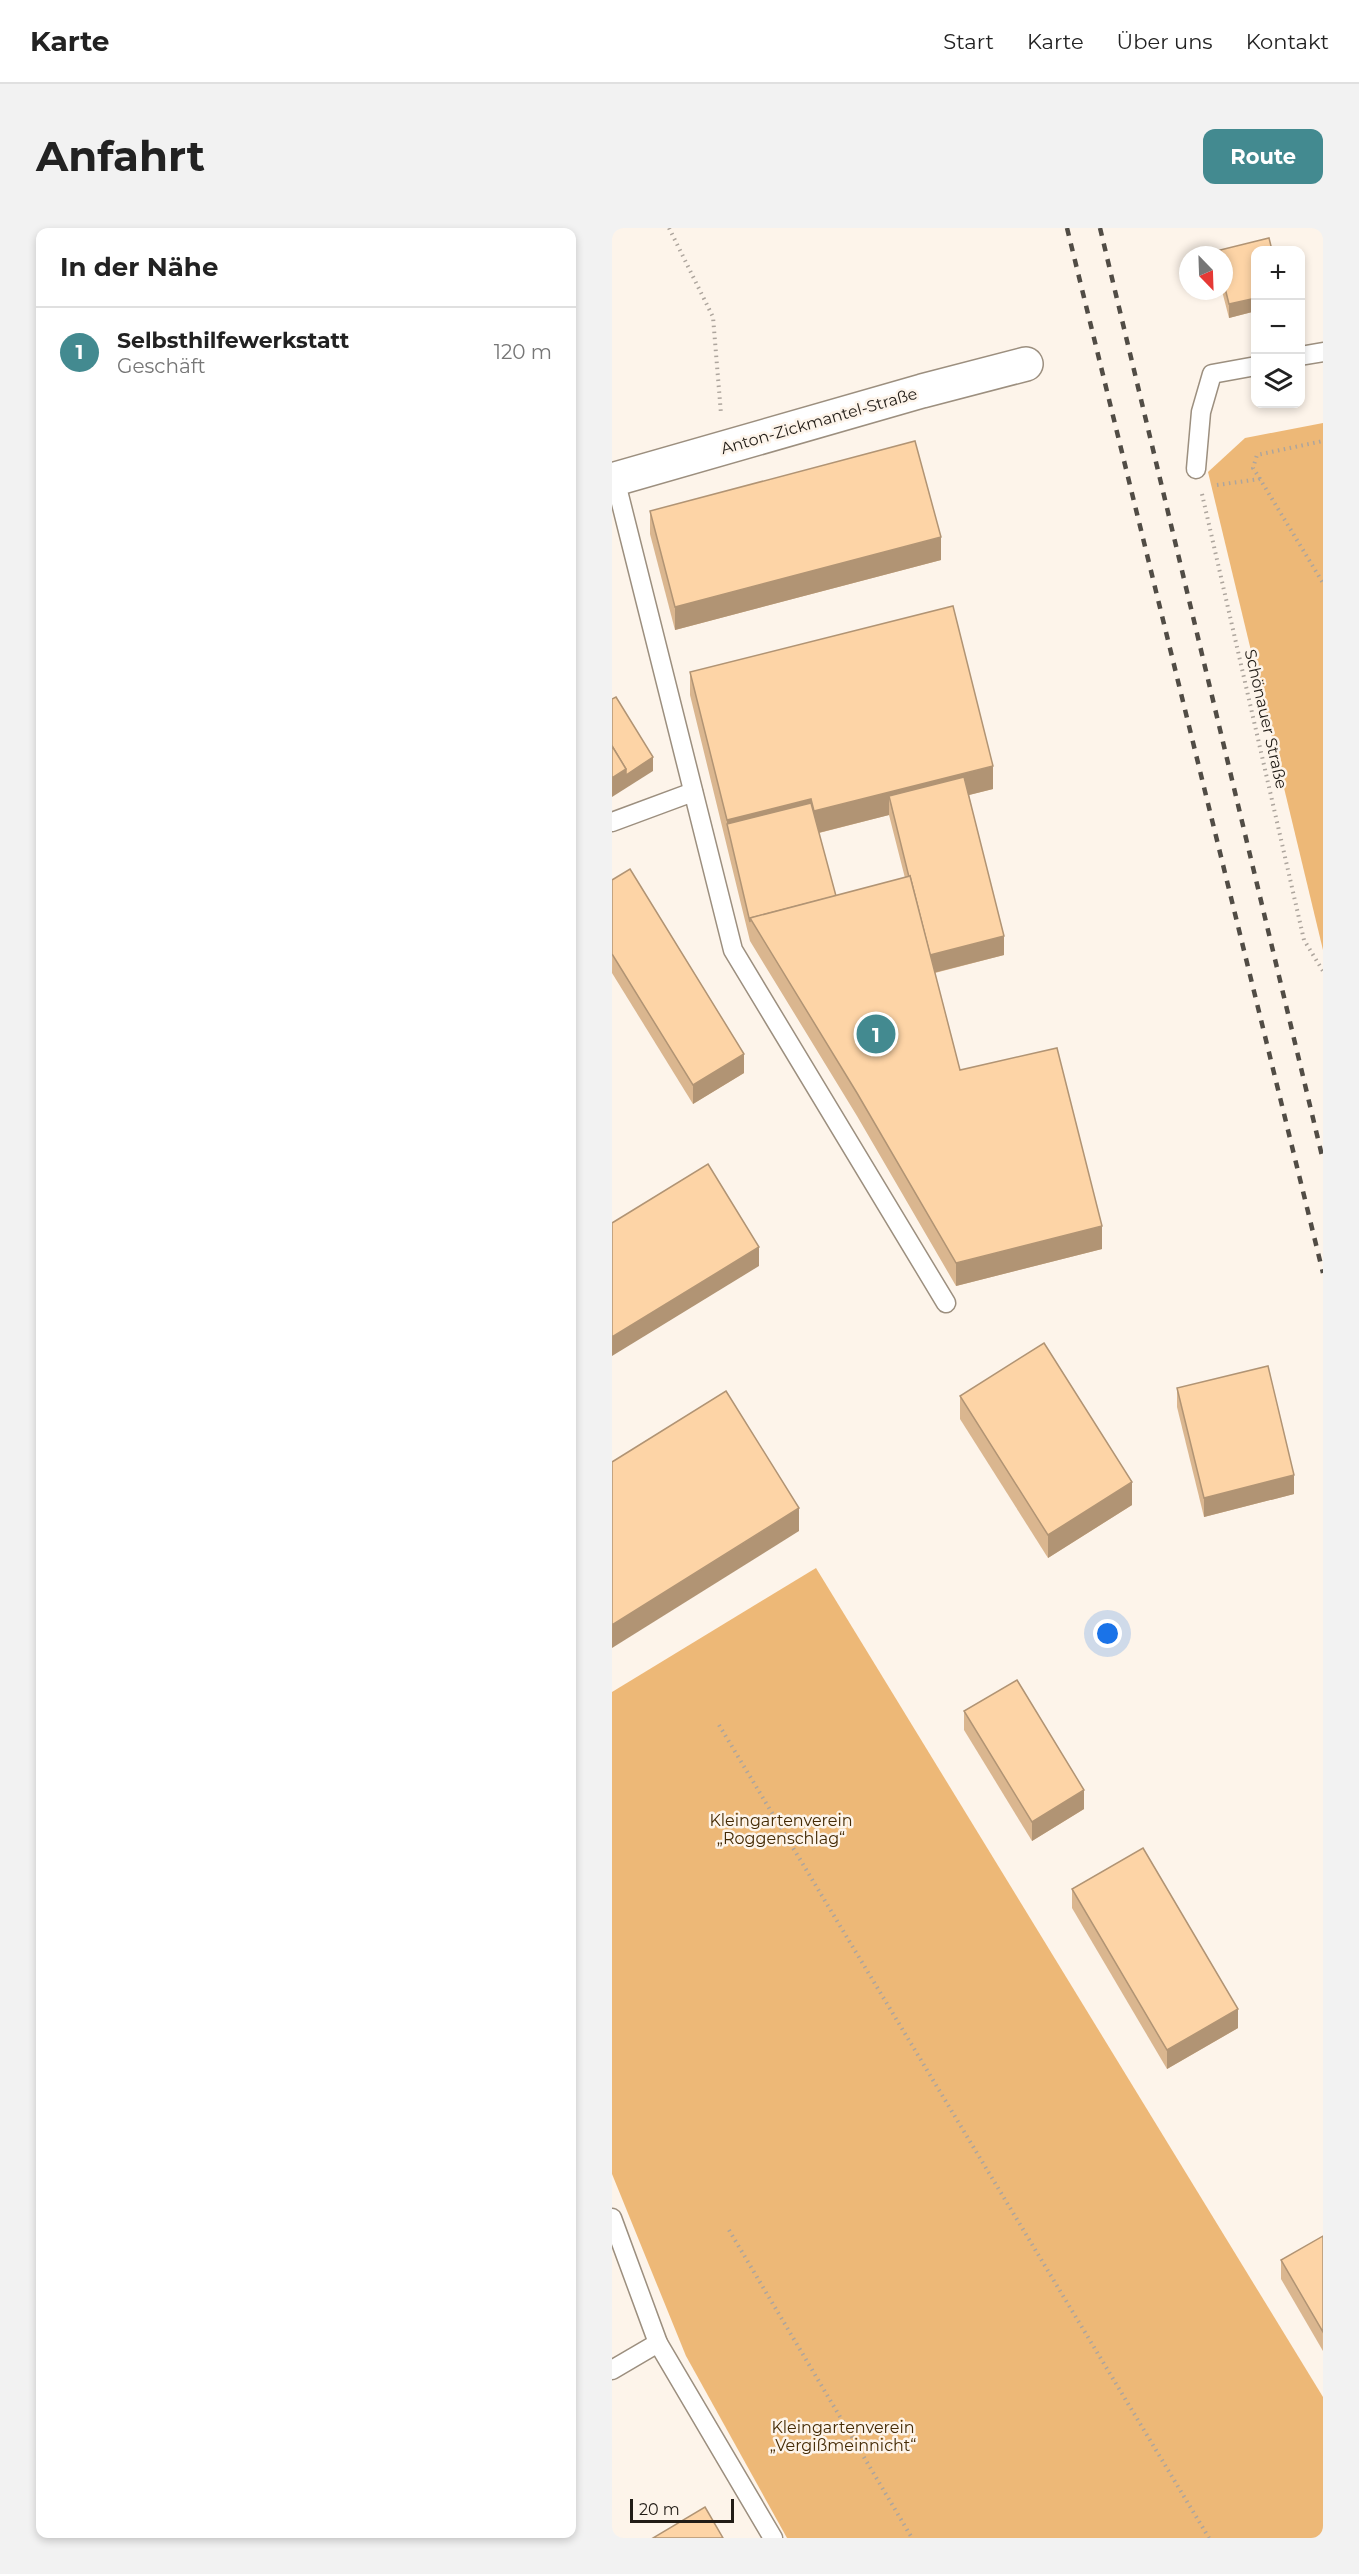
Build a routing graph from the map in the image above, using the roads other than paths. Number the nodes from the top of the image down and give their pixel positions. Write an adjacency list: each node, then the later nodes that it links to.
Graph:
1 (1323, 352): 2 (lane)
2 (1305, 355)
3 (1026, 364): 6 (street, Anton-Zickmantel-Straße)
4 (1251, 367): 5 (lane)
5 (1196, 469)
6 (613, 479): 7 (lane)
7 (693, 792): 8 (lane); 9 (lane)
8 (612, 822)
9 (946, 1302)
10 (612, 2218): 11 (lane)
11 (658, 2343): 12 (lane); 13 (lane)
12 (612, 2370)
13 (772, 2538)

